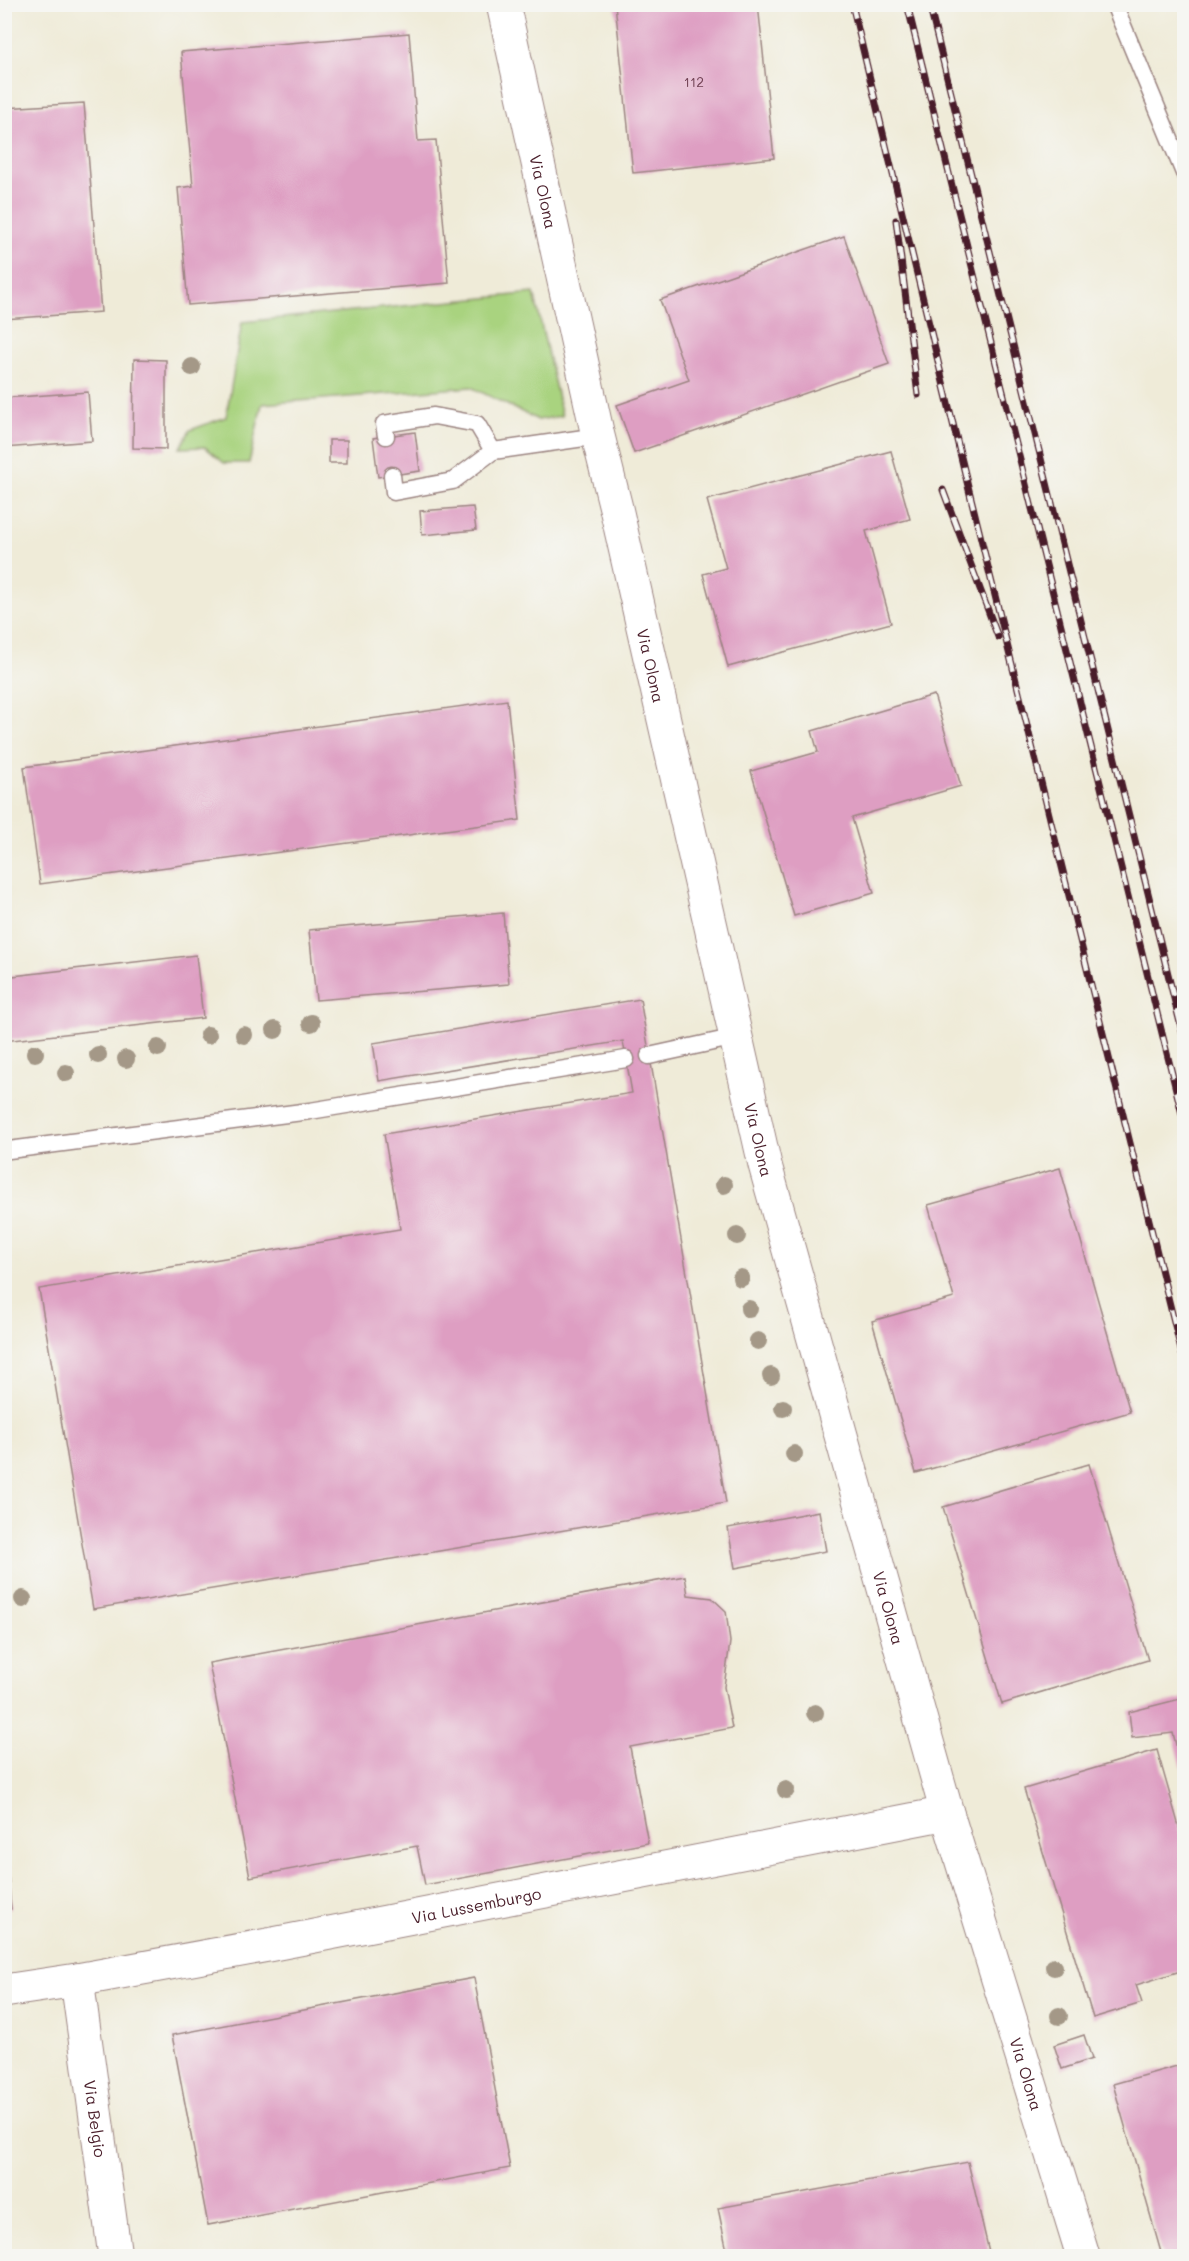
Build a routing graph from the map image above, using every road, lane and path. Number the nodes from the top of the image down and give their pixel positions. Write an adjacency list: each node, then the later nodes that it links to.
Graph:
1 (503, 4): 5 (street, Via Olona)
2 (1114, 4): 3 (lane)
3 (1185, 173)
4 (386, 436): 6 (lane)
5 (598, 436): 6 (lane); 8 (street, Via Olona)
6 (493, 452): 7 (lane)
7 (392, 475)
8 (736, 1037): 9 (lane); 12 (street, Via Olona)
9 (649, 1056)
10 (626, 1059): 11 (lane)
11 (9, 1150)
12 (947, 1813): 13 (street, Via Lussemburgo); 16 (street, Via Olona)
13 (77, 1980): 14 (street, Via Lussemburgo); 15 (street, Via Belgio)
14 (4, 1990)
15 (116, 2256)
16 (1083, 2256)

